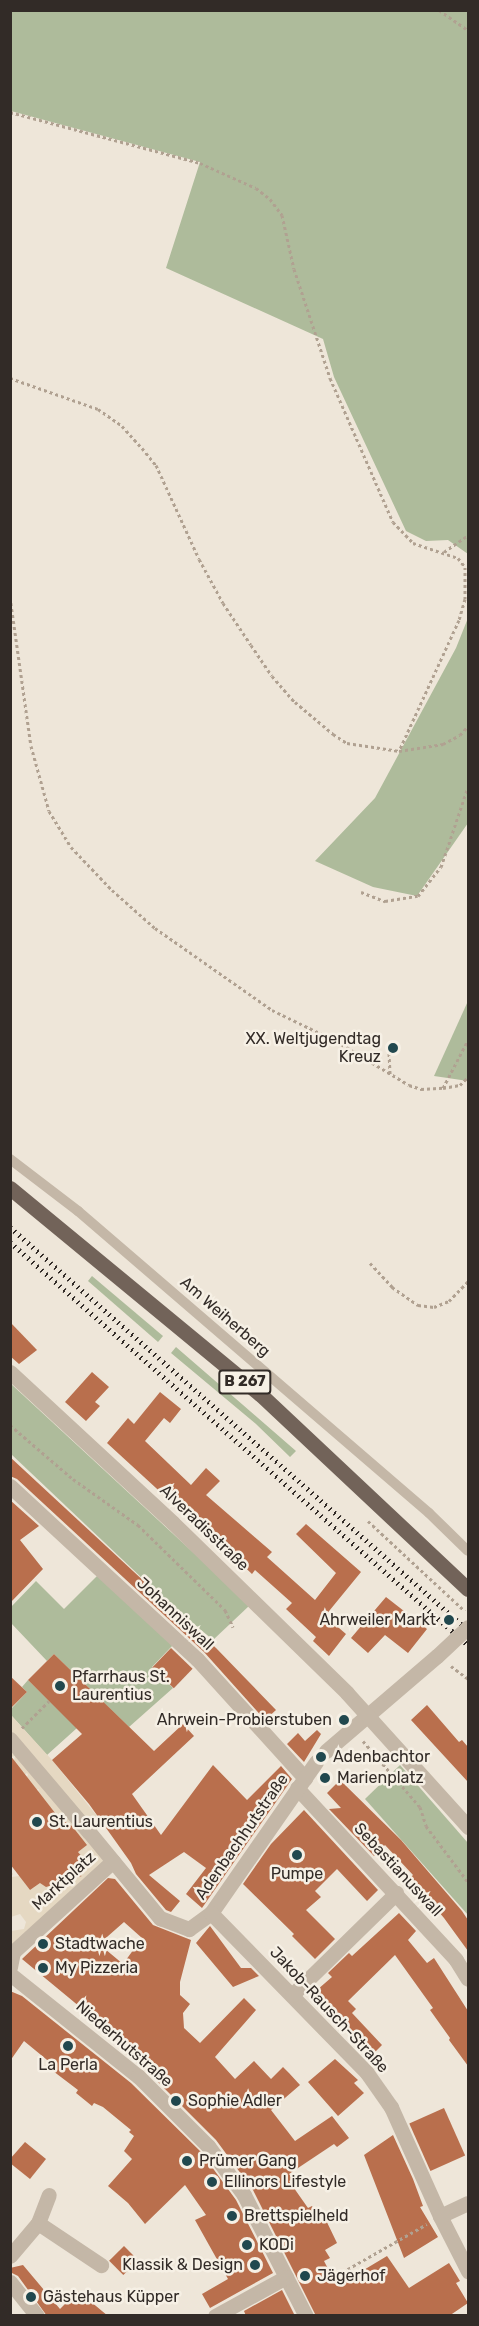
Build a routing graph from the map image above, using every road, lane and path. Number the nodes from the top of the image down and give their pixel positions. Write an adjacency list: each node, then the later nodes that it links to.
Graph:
1 (439, 10): 2 (path)
2 (468, 30)
3 (10, 112): 6 (path)
4 (10, 378): 9 (path)
5 (468, 535): 6 (path)
6 (444, 552): 9 (path)
7 (10, 597): 14 (path)
8 (468, 726): 9 (path)
9 (399, 751)
10 (468, 787): 11 (path)
11 (361, 892)
12 (468, 1040): 16 (path)
13 (389, 1053): 14 (path)
14 (390, 1075): 16 (path)
15 (468, 1077): 16 (path)
16 (443, 1088)
17 (10, 1159): 27 (lane, Am Weiherberg)
18 (10, 1188): 28 (main road, B 267)
19 (370, 1263): 20 (path)
20 (468, 1281)
21 (10, 1372): 35 (street, Alveradisstraße)
22 (10, 1425): 30 (path)
23 (10, 1486): 24 (street, Johanniswall)
24 (22, 1497): 25 (street); 39 (street, Johanniswall)
25 (10, 1508)
26 (368, 1521): 29 (path)
27 (468, 1551)
28 (468, 1589)
29 (468, 1615)
30 (233, 1626)
31 (468, 1628): 32 (street, Adenbachhutstraße, bridge)
32 (437, 1656): 33 (path); 35 (street, Adenbachhutstraße)
33 (468, 1679)
34 (49, 1701): 36 (path)
35 (366, 1716): 37 (street, Adenbachhutstraße); 40 (street, Alveradisstraße)
36 (22, 1728): 38 (street)
37 (352, 1728): 39 (street, Adenbachhutstraße); 42 (path)
38 (11, 1739): 41 (street, Marktplatz)
39 (301, 1783): 43 (street, Sebastianuswall); 44 (street, Adenbachhutstraße)
40 (468, 1827)
41 (113, 1861): 44 (street, Adenbachhutstraße); 45 (street, Marktplatz)
42 (468, 1882)
43 (396, 1893): 47 (street, Sebastianuswall); 48 (street)
44 (212, 1913): 48 (street, Jakob-Rausch-Straße)
45 (10, 1967)
46 (10, 1974): 56 (street, Niederhutstraße)
47 (468, 1979)
48 (292, 1995): 51 (street, Jakob-Rausch-Straße)
49 (49, 2196): 52 (street)
50 (468, 2203): 51 (street)
51 (440, 2216): 55 (street, Jakob-Rausch-Straße); 57 (path)
52 (38, 2223): 53 (street); 54 (street)
53 (10, 2256)
54 (101, 2265)
55 (468, 2271)
56 (286, 2277): 60 (street); 61 (street, Niederhutstraße)
57 (332, 2278)
58 (10, 2282): 59 (street)
59 (37, 2316)
60 (215, 2316)
61 (306, 2316)

